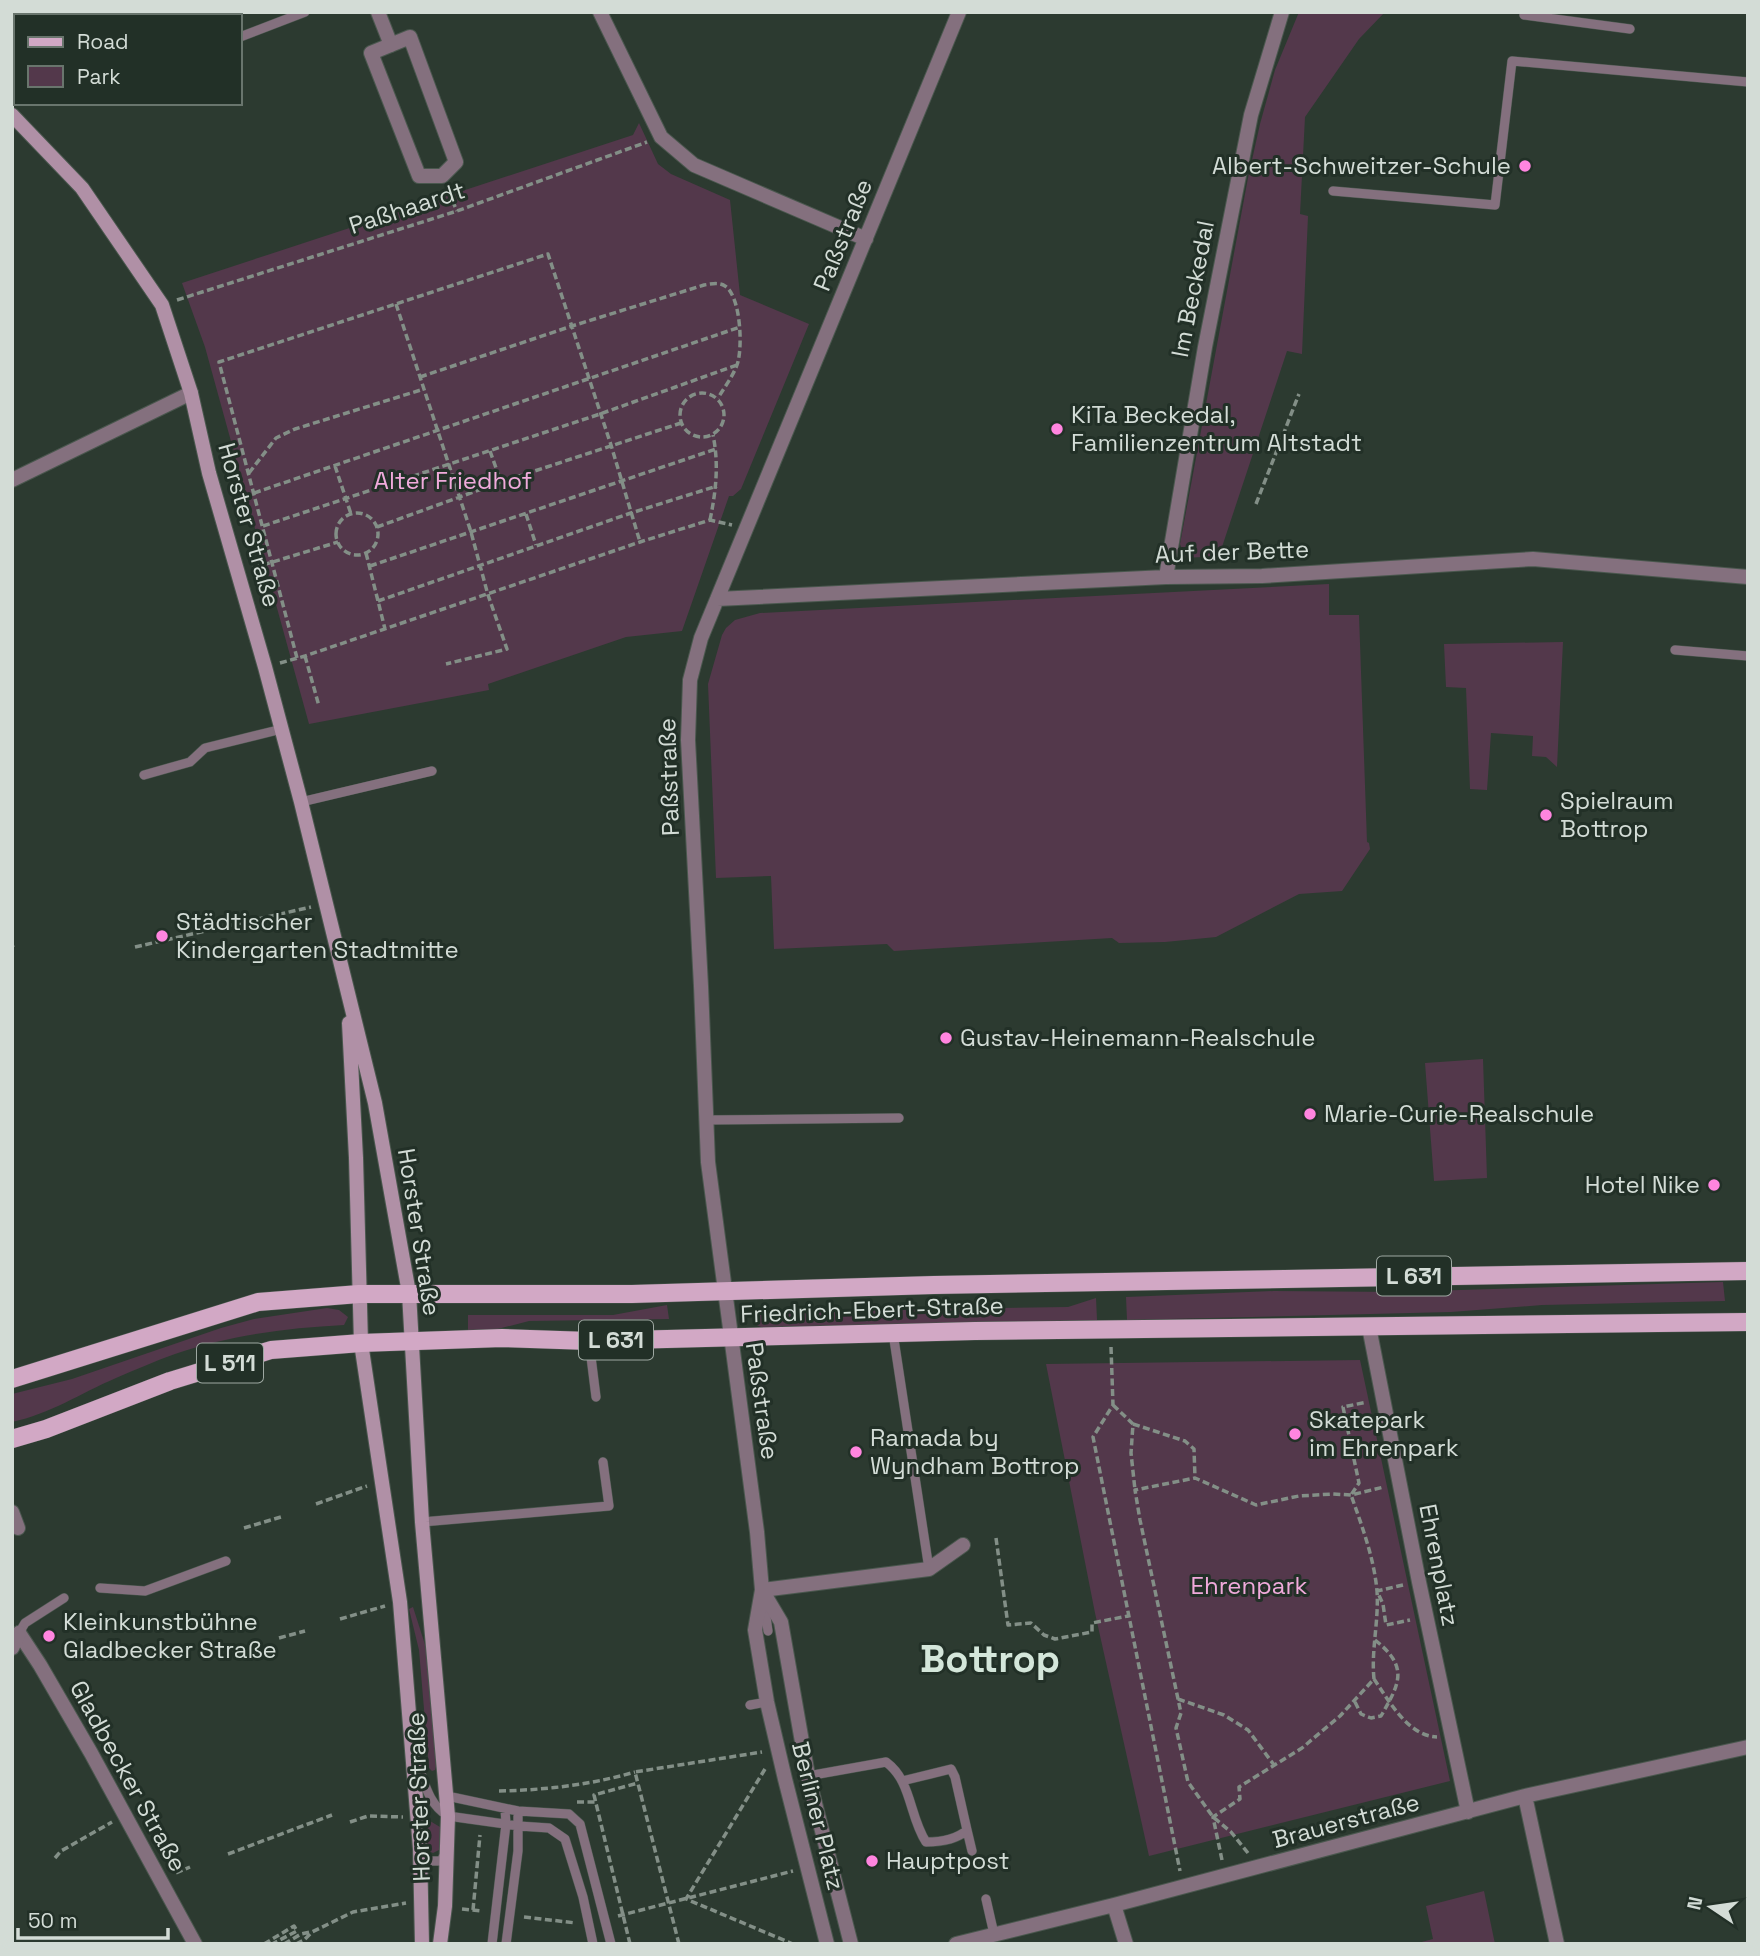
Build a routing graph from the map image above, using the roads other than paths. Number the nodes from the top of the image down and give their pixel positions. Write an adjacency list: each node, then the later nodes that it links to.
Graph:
1 (305, 12): 9 (lane)
2 (378, 12): 10 (street)
3 (600, 12): 14 (street)
4 (959, 12): 14 (street, Paßstraße)
5 (1282, 12): 17 (street, Im Beckedal)
6 (1524, 15): 7 (lane)
7 (1547, 15): 8 (lane)
8 (1630, 29)
9 (242, 36)
10 (391, 46): 10 (street)
11 (1748, 82): 13 (lane)
12 (12, 115): 15 (main road, Horster Straße)
13 (1334, 191)
14 (866, 239): 19 (street, Paßstraße)
15 (191, 393): 16 (street); 22 (main road, Horster Straße)
16 (12, 480)
17 (1166, 577): 18 (street, Auf der Bette); 19 (street, Auf der Bette)
18 (1748, 577)
19 (717, 599): 28 (street, Paßstraße)
20 (1675, 650): 21 (lane)
21 (1748, 656)
22 (282, 729): 24 (lane); 25 (main road, Horster Straße)
23 (432, 771): 25 (lane)
24 (144, 775)
25 (301, 802): 26 (main road, Horster Straße)
26 (349, 994): 31 (main road, Horster Straße); 32 (main road, Horster Straße)
27 (898, 1118): 28 (lane)
28 (706, 1120): 30 (street, Paßstraße)
29 (1748, 1271): 30 (main road, Friedrich-Ebert-Straße / L 631)
30 (724, 1292): 31 (main road, Friedrich-Ebert-Straße / L 631); 36 (street, Paßstraße)
31 (409, 1293): 32 (main road, Friedrich-Ebert-Straße / L 511); 37 (main road, Horster Straße)
32 (359, 1294): 39 (main road, Horster Straße); 40 (main road, Friedrich-Ebert-Straße / L 511)
33 (1748, 1322): 34 (main road, Friedrich-Ebert-Straße / L 631)
34 (1369, 1327): 35 (main road, Friedrich-Ebert-Straße / L 631); 68 (street, Ehrenplatz)
35 (893, 1333): 36 (main road, Friedrich-Ebert-Straße / L 631); 49 (lane)
36 (731, 1339): 38 (main road, Friedrich-Ebert-Straße / L 631); 51 (street, Paßstraße)
37 (411, 1340): 38 (main road, Friedrich-Ebert-Straße / L 631); 39 (main road, Friedrich-Ebert-Straße / L 511); 45 (main road, Horster Straße)
38 (589, 1341): 41 (lane)
39 (360, 1343): 42 (main road, Friedrich-Ebert-Straße / L 511); 61 (main road, Horster Straße)
40 (12, 1379)
41 (596, 1397)
42 (12, 1439)
43 (603, 1462): 45 (lane)
44 (12, 1513): 46 (street)
45 (422, 1522): 64 (main road, Horster Straße)
46 (18, 1528)
47 (963, 1545): 49 (street)
48 (226, 1561): 50 (lane)
49 (929, 1569): 51 (street)
50 (100, 1588)
51 (762, 1590): 53 (lane); 56 (street, Paßstraße); 58 (street, Paßstraße)
52 (64, 1598): 54 (lane)
53 (768, 1631)
54 (19, 1633): 55 (street); 79 (street, Gladbecker Straße)
55 (12, 1648)
56 (767, 1702): 57 (lane); 59 (street, Paßstraße)
57 (750, 1705)
58 (799, 1729): 59 (street, Berliner Platz); 62 (street, Berliner Platz)
59 (774, 1735): 86 (street, Berliner Platz)
60 (1748, 1748): 65 (street, Brauerstraße)
61 (413, 1754): 69 (lane); 74 (main road, Horster Straße)
62 (808, 1776): 63 (lane); 87 (street, Berliner Platz)
63 (902, 1780): 72 (lane); 72 (lane)
64 (447, 1796): 66 (lane); 69 (main road, Horster Straße)
65 (1525, 1796): 68 (street, Brauerstraße); 90 (street)
66 (505, 1809): 67 (lane); 70 (lane)
67 (518, 1811): 71 (lane); 85 (lane)
68 (1468, 1812): 77 (street, Brauerstraße)
69 (448, 1815): 70 (lane); 73 (main road, Horster Straße)
70 (506, 1824): 71 (lane); 82 (lane)
71 (519, 1826): 83 (lane); 84 (lane)
72 (967, 1830): 75 (lane)
73 (448, 1848): 74 (lane); 81 (main road, Horster Straße)
74 (420, 1849): 80 (main road, Horster Straße)
75 (972, 1851)
76 (986, 1899): 78 (lane)
77 (1114, 1905): 78 (street, Brauerstraße); 89 (street)
78 (994, 1934): 88 (street, Brauerstraße)
79 (195, 1944)
80 (422, 1944)
81 (440, 1944)
82 (492, 1944)
83 (506, 1944)
84 (593, 1944)
85 (611, 1944)
86 (827, 1944)
87 (851, 1944)
88 (956, 1944)
89 (1126, 1944)
90 (1557, 1944)

